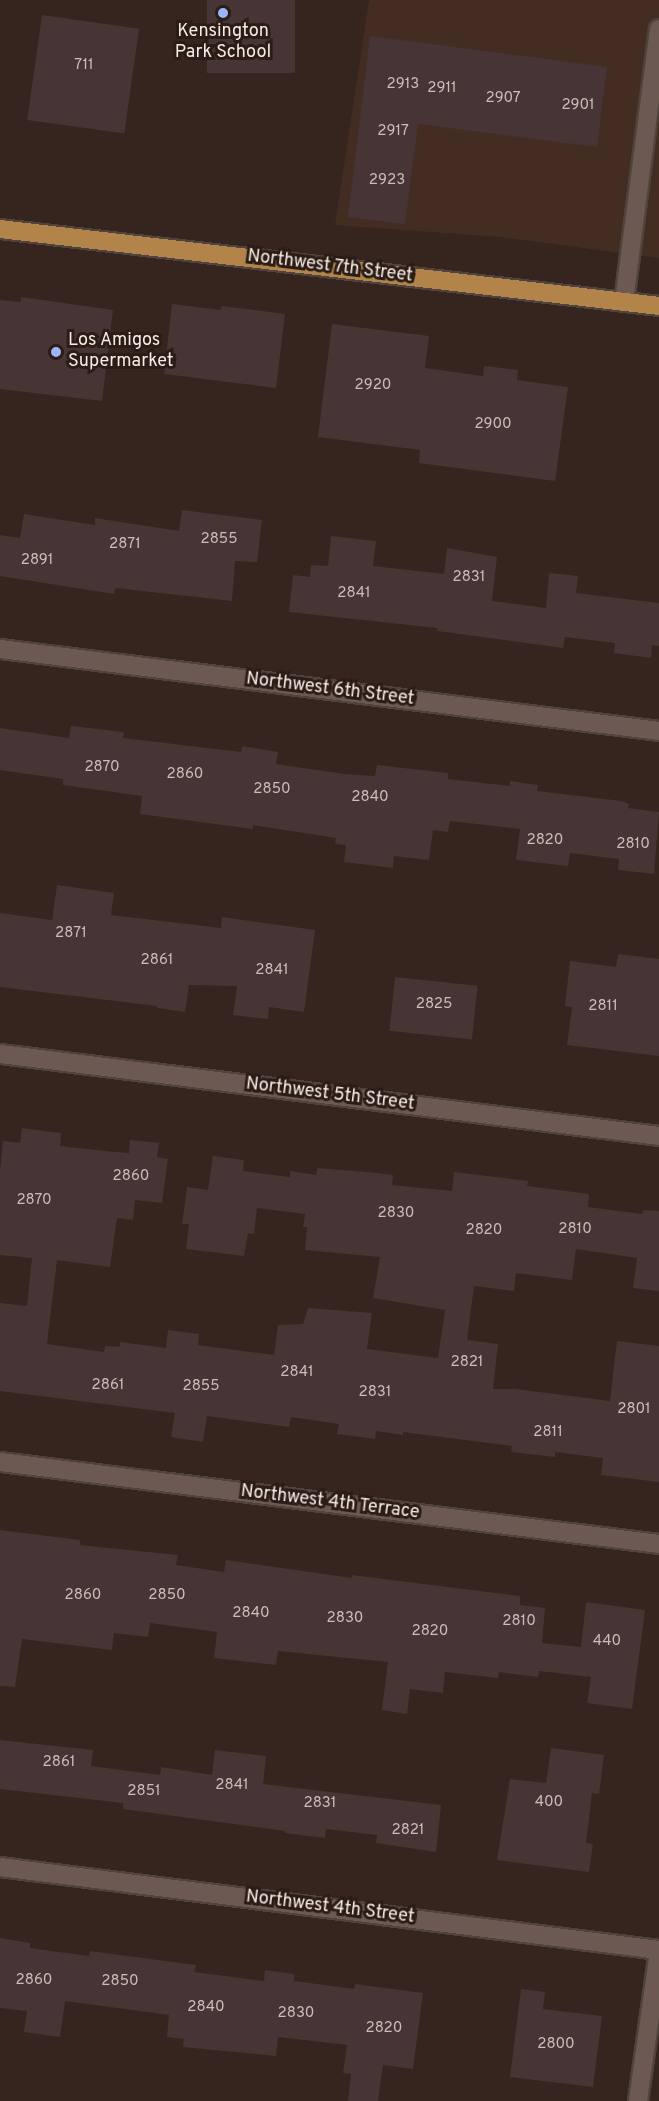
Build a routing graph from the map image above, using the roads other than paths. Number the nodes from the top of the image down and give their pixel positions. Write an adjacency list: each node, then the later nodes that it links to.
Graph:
1 (659, 28): 3 (street)
2 (0, 230): 3 (main road, Northwest 7th Street)
3 (624, 302): 4 (main road, Northwest 7th Street)
4 (659, 306)
5 (0, 649): 6 (street, Northwest 6th Street)
6 (659, 731)
7 (0, 1054): 8 (street, Northwest 5th Street)
8 (659, 1136)
9 (0, 1462): 10 (street, Northwest 4th Terrace)
10 (659, 1544)
11 (0, 1867): 12 (street, Northwest 4th Street)
12 (659, 1951): 13 (street)
13 (639, 2101)

